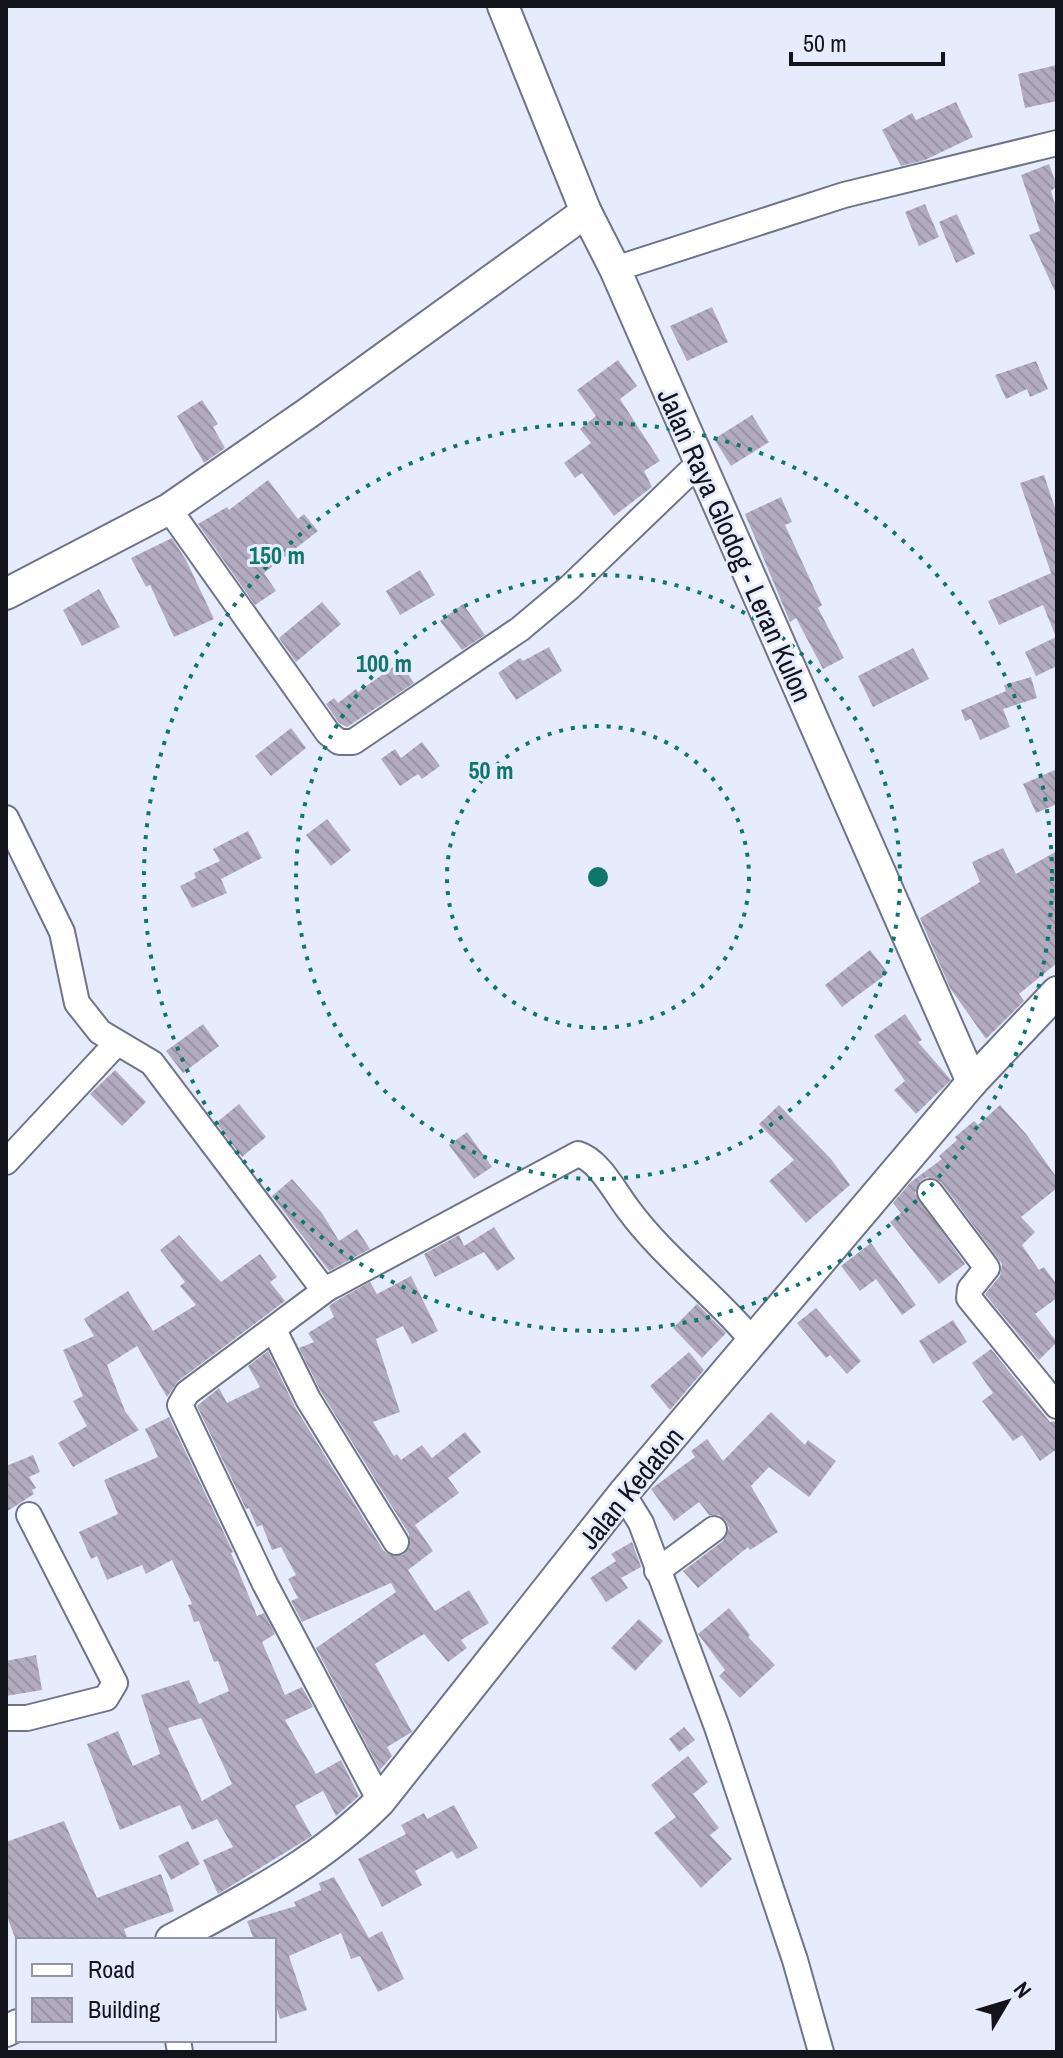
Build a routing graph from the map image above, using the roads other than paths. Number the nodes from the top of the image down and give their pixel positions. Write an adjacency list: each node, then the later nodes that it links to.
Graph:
1 (503, 6): 3 (street, Jalan Raya Glodog - Leran Kulon)
2 (1057, 143): 4 (street)
3 (586, 212): 4 (street, Jalan Raya Glodog - Leran Kulon); 6 (street)
4 (615, 269): 5 (street, Jalan Raya Glodog - Leran Kulon)
5 (698, 464): 6 (street); 11 (street, Jalan Raya Glodog - Leran Kulon)
6 (169, 509): 7 (street)
7 (6, 594)
8 (6, 818): 10 (street)
9 (1057, 992): 11 (street, Jalan Kedaton)
10 (116, 1044): 12 (street); 14 (street)
11 (972, 1082): 16 (street, Jalan Kedaton)
12 (6, 1162)
13 (930, 1192): 17 (street)
14 (328, 1288): 15 (street); 16 (street)
15 (274, 1330): 21 (street); 24 (street)
16 (753, 1341): 18 (street, Jalan Kedaton)
17 (1057, 1406)
18 (623, 1494): 22 (street); 24 (street, Jalan Kedaton)
19 (29, 1515): 23 (street)
20 (714, 1529): 22 (street)
21 (396, 1542)
22 (657, 1571): 26 (street)
23 (6, 1718)
24 (380, 1801): 25 (street, Jalan Kedaton)
25 (176, 1938)
26 (821, 2052)

